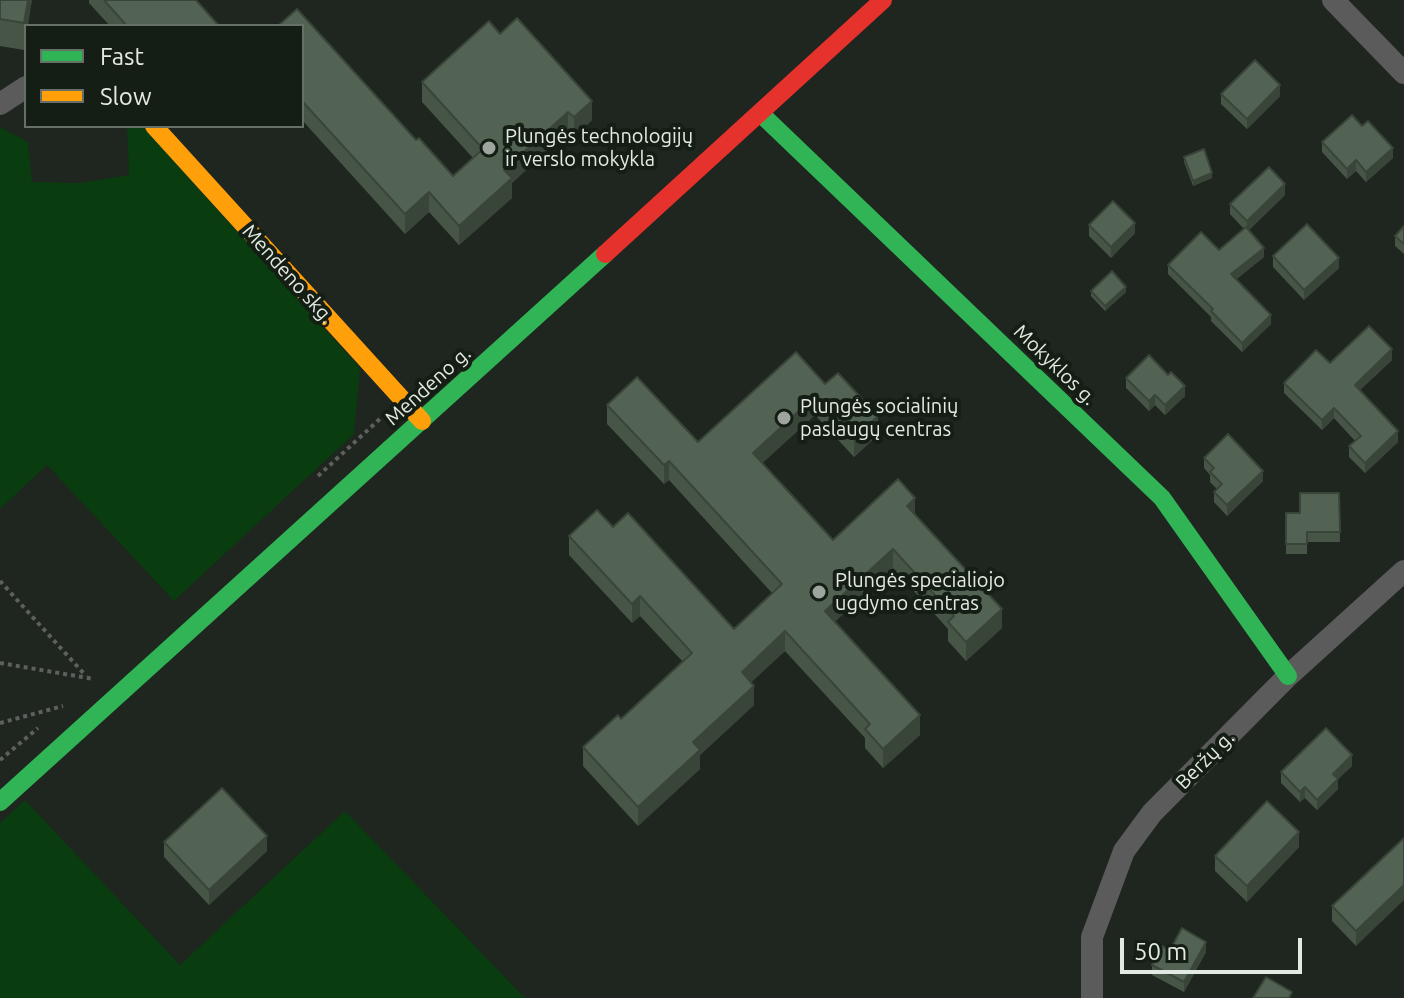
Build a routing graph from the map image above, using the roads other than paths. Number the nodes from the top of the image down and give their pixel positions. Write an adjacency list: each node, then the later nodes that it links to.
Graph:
1 (883, 0): 6 (street, Mendeno g.)
2 (1333, 0): 3 (street)
3 (1404, 73)
4 (24, 88): 5 (street)
5 (0, 104)
6 (760, 113): 8 (street, Mendeno g.); 10 (street, Mokyklos g.)
7 (156, 128): 8 (street, Mendeno skg.)
8 (422, 421): 11 (street, Mendeno g.)
9 (1404, 571): 10 (street, Beržų g.)
10 (1288, 676): 12 (street, Beržų g.)
11 (0, 802)
12 (1092, 998)

